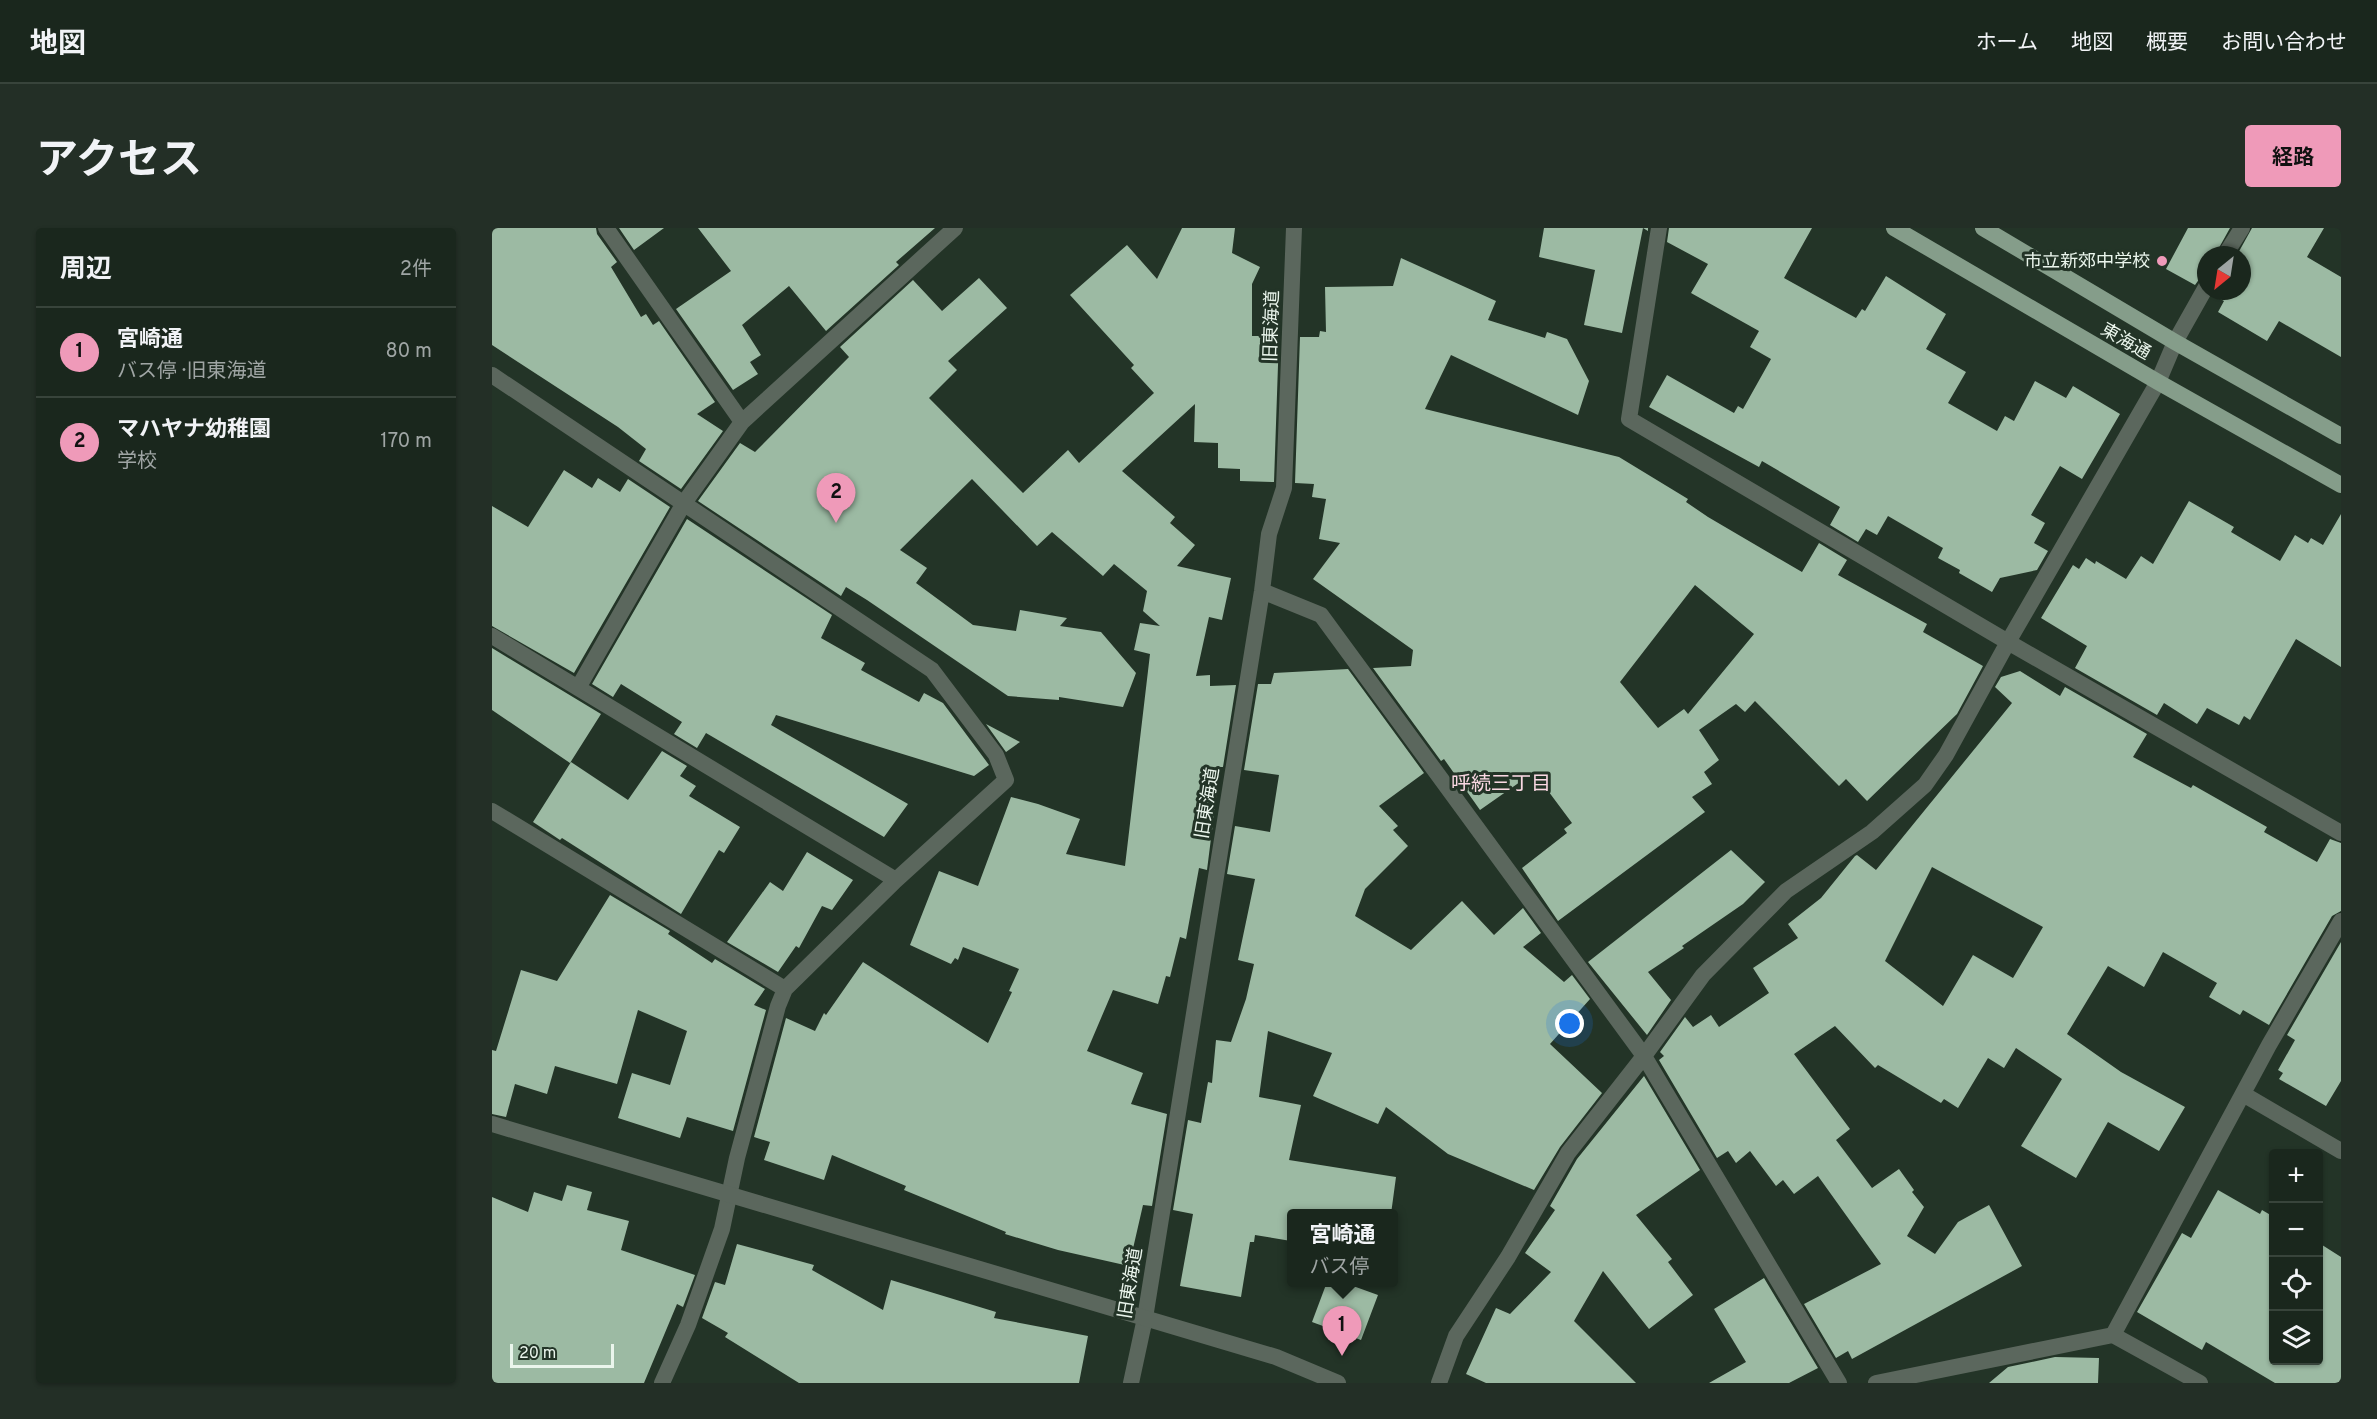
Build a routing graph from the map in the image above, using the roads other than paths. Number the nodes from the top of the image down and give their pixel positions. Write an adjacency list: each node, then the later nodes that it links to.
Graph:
1 (606, 228): 13 (street)
2 (955, 228): 13 (street)
3 (1294, 228): 17 (street, 旧東海道)
4 (1659, 228): 19 (street)
5 (1894, 228): 12 (main road, 東海通)
6 (1983, 228): 10 (main road, 東海通)
7 (2242, 228): 8 (street)
8 (2231, 246)
9 (2199, 300): 10 (street)
10 (2175, 342): 12 (street); 14 (main road, 東海通)
11 (492, 375): 16 (street)
12 (2158, 382): 15 (main road, 東海通); 19 (street)
13 (742, 422): 16 (street)
14 (2341, 436)
15 (2341, 485)
16 (684, 503): 20 (street); 23 (street)
17 (1262, 591): 26 (street); 31 (street, 旧東海道)
18 (492, 636): 20 (street)
19 (2008, 642): 22 (street); 26 (street)
20 (578, 688): 23 (street)
21 (492, 811): 25 (street)
22 (2341, 833)
23 (896, 880): 25 (street)
24 (2341, 921): 27 (street)
25 (785, 989): 30 (street)
26 (1644, 1056): 36 (street); 37 (street)
27 (2243, 1094): 29 (street); 32 (street)
28 (492, 1124): 30 (street)
29 (2341, 1150)
30 (730, 1195): 31 (street); 33 (street)
31 (1145, 1318): 34 (street, 旧東海道); 35 (street)
32 (2113, 1335): 38 (street); 39 (street)
33 (662, 1383)
34 (1131, 1383)
35 (1338, 1383)
36 (1439, 1383)
37 (1839, 1383)
38 (1876, 1383)
39 (2200, 1383)

